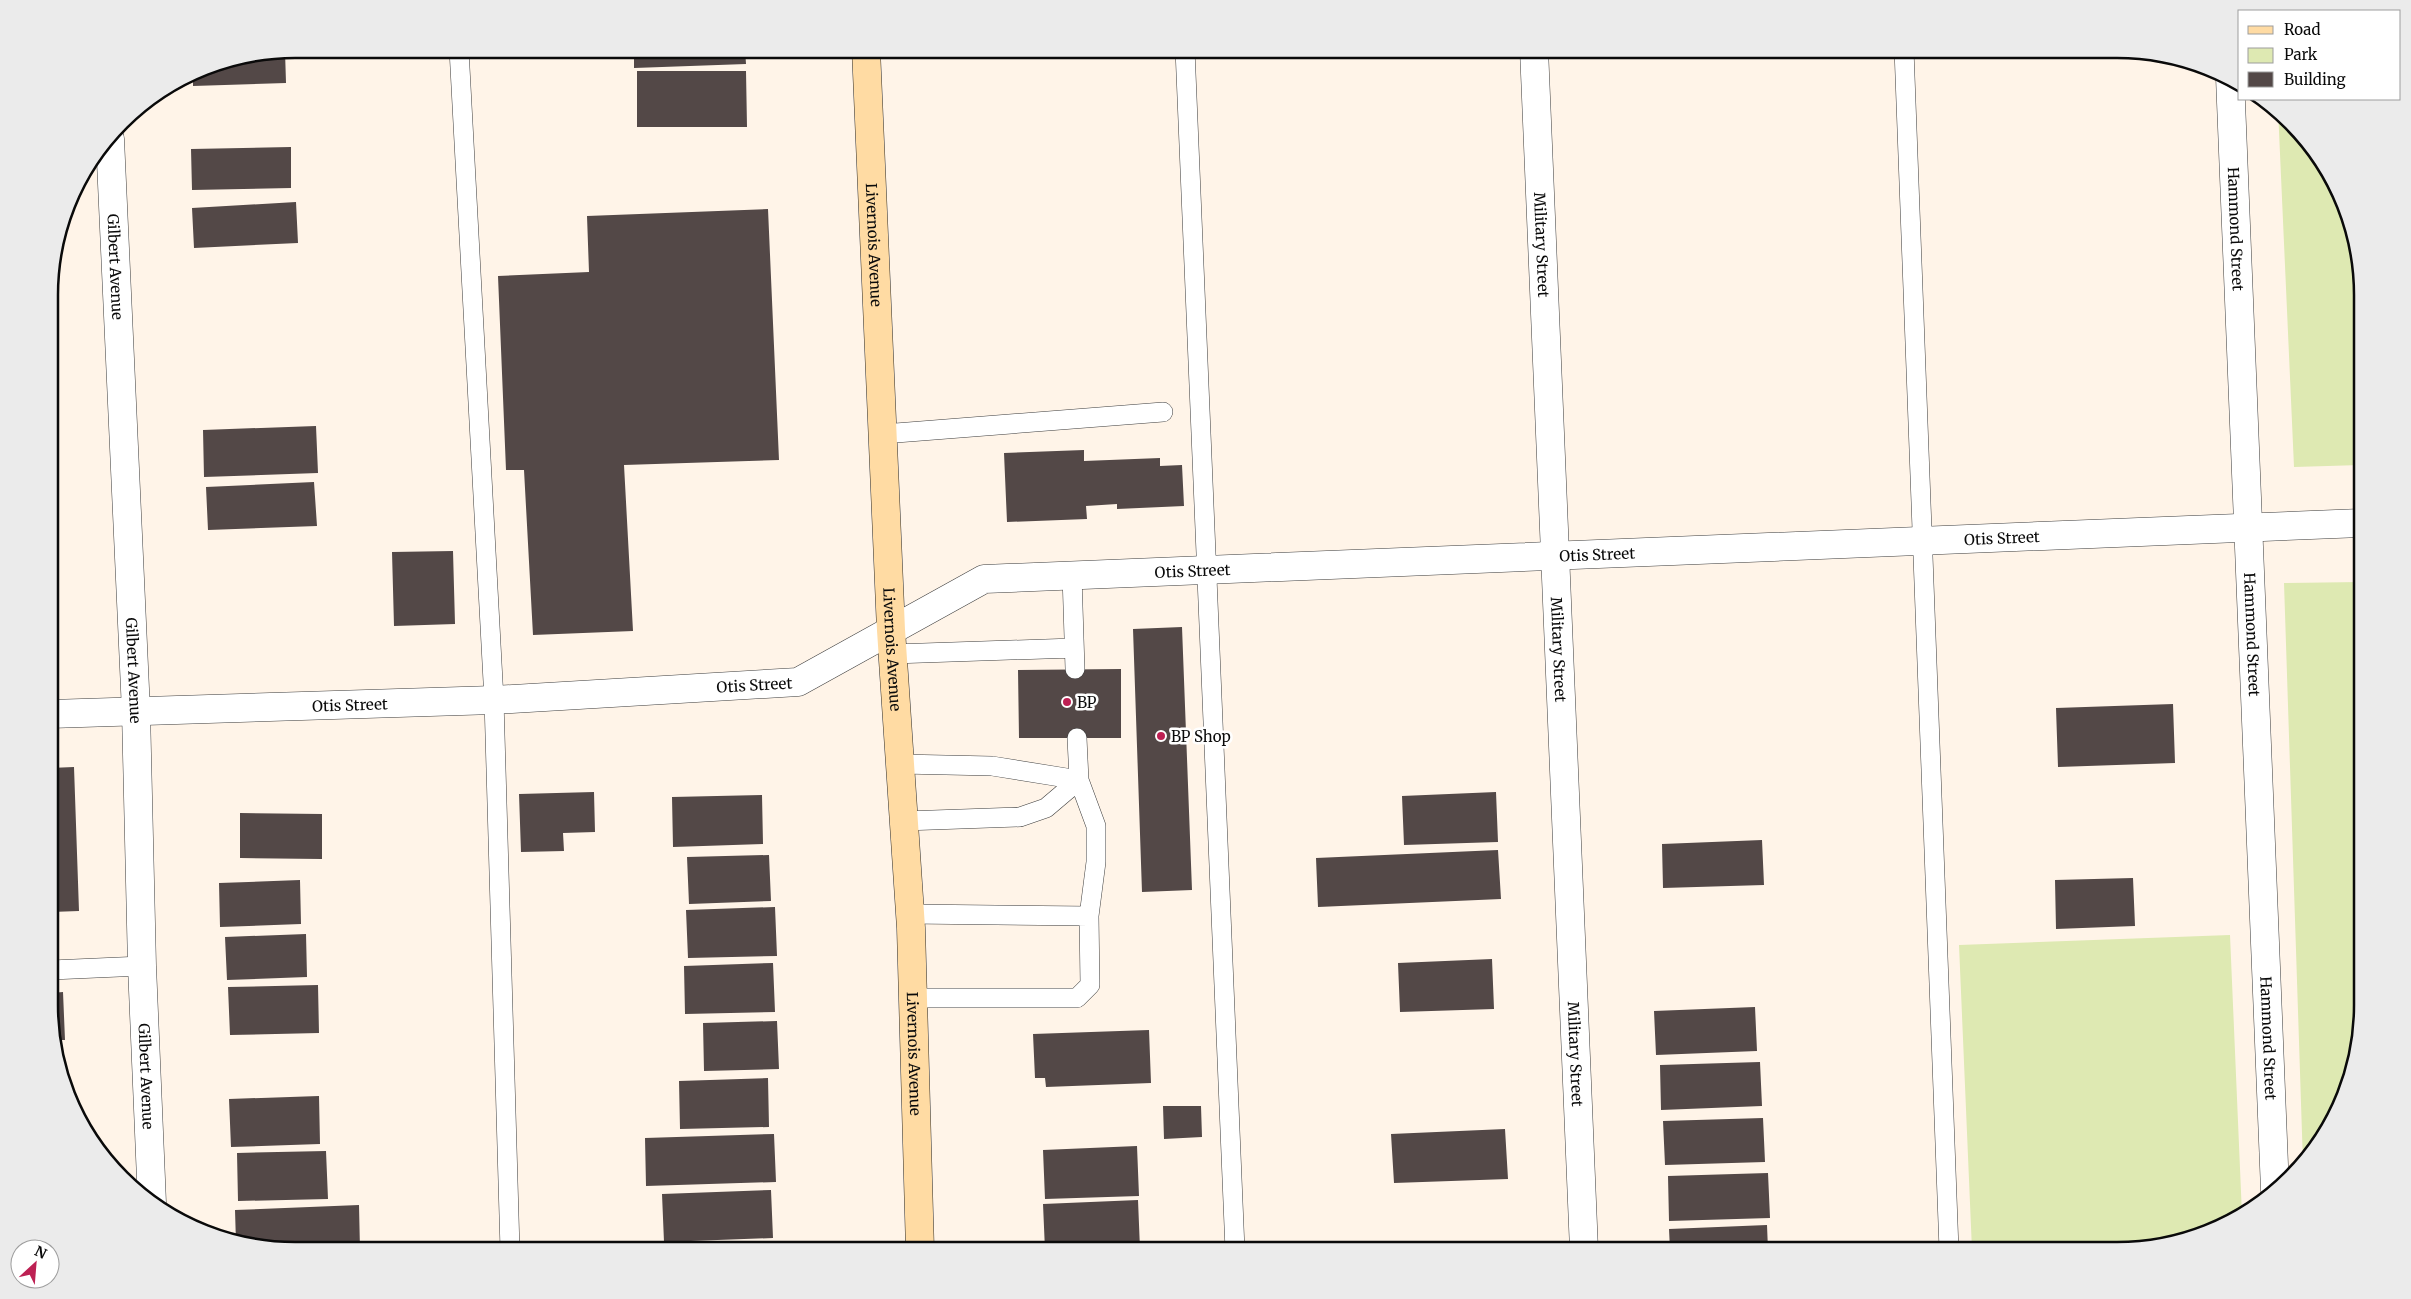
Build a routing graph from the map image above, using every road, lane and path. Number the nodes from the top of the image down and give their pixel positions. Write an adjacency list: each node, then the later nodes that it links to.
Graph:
1 (459, 58): 19 (lane)
2 (866, 58): 9 (main road, Livernois Avenue)
3 (1185, 58): 14 (lane)
4 (1534, 58): 13 (street, Military Street)
5 (1904, 58): 12 (lane)
6 (2230, 87): 11 (street, Hammond Street)
7 (110, 145): 20 (street, Gilbert Avenue)
8 (1163, 412): 9 (lane)
9 (883, 434): 16 (main road, Livernois Avenue)
10 (2354, 522): 11 (street, Otis Street)
11 (2248, 527): 12 (street, Otis Street); 31 (street, Hammond Street)
12 (1922, 540): 13 (street, Otis Street); 37 (lane)
13 (1555, 555): 14 (street, Otis Street); 36 (street, Military Street)
14 (1207, 569): 15 (street, Otis Street); 35 (lane)
15 (1072, 575): 16 (street, Otis Street); 17 (lane)
16 (892, 642): 17 (lane); 19 (street, Otis Street); 23 (main road, Livernois Avenue)
17 (1074, 648): 18 (lane)
18 (1075, 669)
19 (494, 700): 20 (street, Otis Street); 33 (lane)
20 (136, 711): 21 (street, Otis Street); 28 (street, Gilbert Avenue)
21 (58, 714)
22 (1077, 738): 24 (lane)
23 (900, 764): 24 (lane); 25 (main road, Livernois Avenue)
24 (1079, 780): 25 (lane); 27 (lane)
25 (904, 821): 26 (main road, Livernois Avenue)
26 (910, 914): 27 (lane); 30 (main road, Livernois Avenue)
27 (1089, 916): 30 (lane)
28 (142, 966): 29 (lane); 32 (street, Gilbert Avenue)
29 (58, 970)
30 (914, 998): 34 (main road, Livernois Avenue)
31 (2274, 1182)
32 (152, 1194)
33 (510, 1242)
34 (920, 1242)
35 (1235, 1242)
36 (1584, 1242)
37 (1949, 1242)

